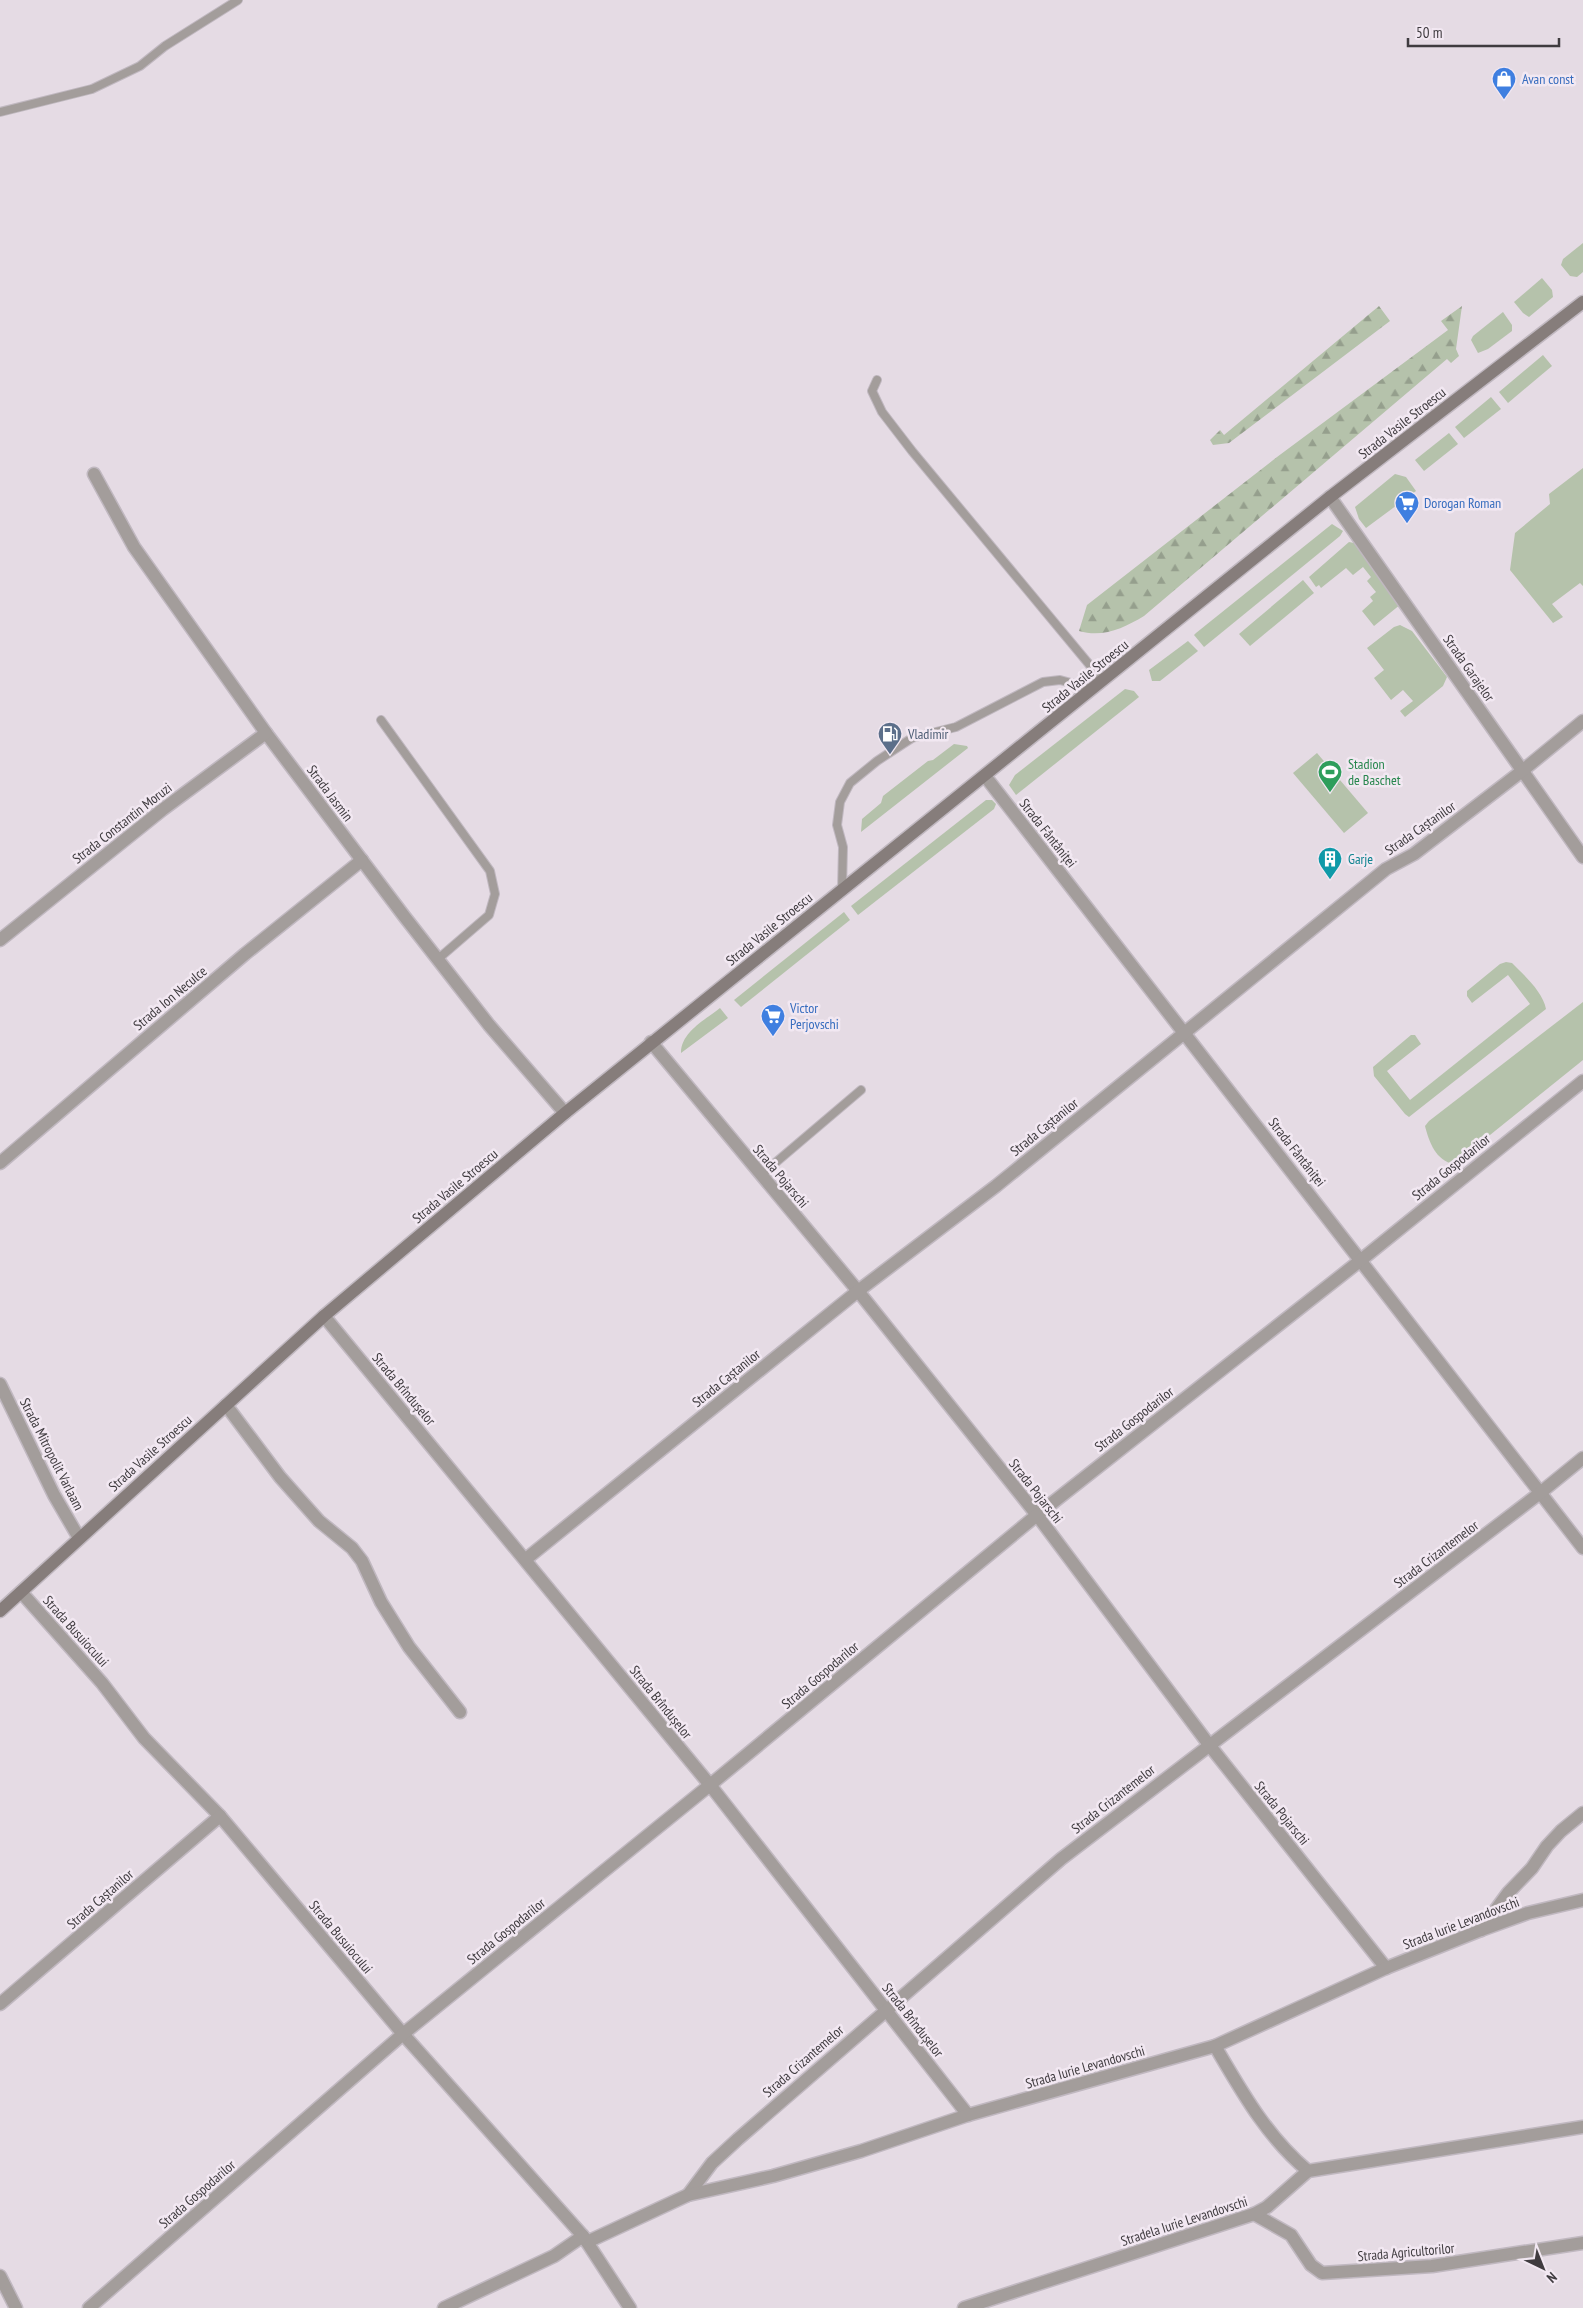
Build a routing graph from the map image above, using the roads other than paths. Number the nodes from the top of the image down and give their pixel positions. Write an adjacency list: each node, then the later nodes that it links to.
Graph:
1 (238, 0): 2 (lane)
2 (0, 112)
3 (1583, 302): 6 (main road, Strada Vasile Stroescu)
4 (877, 380): 7 (lane)
5 (94, 474): 10 (street, Strada Jasmin)
6 (1330, 497): 7 (main road, Strada Vasile Stroescu); 11 (street, Strada Garajelor)
7 (1098, 685): 12 (main road, Strada Vasile Stroescu); 15 (lane)
8 (381, 720): 17 (lane)
9 (1583, 721): 11 (street, Strada Caștanilor)
10 (266, 733): 14 (street, Strada Jasmin); 16 (street, Strada Constantin Moruzi)
11 (1522, 771): 13 (street, Strada Garajelor); 18 (street, Strada Caștanilor)
12 (985, 776): 15 (main road, Strada Vasile Stroescu); 18 (street, Strada Fântâniței)
13 (1583, 857)
14 (362, 860): 17 (street, Strada Jasmin); 23 (street, Strada Ion Neculce)
15 (842, 890): 19 (main road, Strada Vasile Stroescu)
16 (0, 940)
17 (438, 959): 22 (street, Strada Jasmin)
18 (1184, 1032): 25 (street, Strada Fântâniței); 26 (street, Strada Caștanilor)
19 (651, 1042): 22 (main road, Strada Vasile Stroescu); 24 (street, Strada Pojarschi)
20 (1583, 1081): 25 (street, Strada Gospodarilor)
21 (861, 1090): 24 (lane)
22 (564, 1113): 27 (main road, Strada Vasile Stroescu)
23 (0, 1163)
24 (761, 1175): 26 (street, Strada Pojarschi)
25 (1361, 1260): 31 (street, Strada Fântâniței); 32 (street, Strada Gospodarilor)
26 (858, 1292): 32 (street, Strada Pojarschi); 35 (street, Strada Caștanilor)
27 (324, 1316): 29 (main road, Strada Vasile Stroescu); 35 (street, Strada Brîndușelor)
28 (0, 1384): 33 (street, Strada Mitropolit Varlaam)
29 (226, 1405): 33 (main road, Strada Vasile Stroescu); 38 (street)
30 (1583, 1458): 31 (street, Strada Crizantemelor)
31 (1540, 1493): 34 (street, Strada Fântâniței); 39 (street, Strada Crizantemelor)
32 (1037, 1515): 39 (street, Strada Pojarschi); 40 (street, Strada Gospodarilor)
33 (79, 1538): 36 (main road, Strada Vasile Stroescu)
34 (1583, 1548)
35 (526, 1559): 40 (street, Strada Brîndușelor)
36 (22, 1592): 37 (main road, Strada Vasile Stroescu); 42 (street, Strada Busuiocului)
37 (0, 1611)
38 (460, 1712)
39 (1210, 1746): 45 (street, Strada Pojarschi); 47 (street, Strada Crizantemelor)
40 (710, 1786): 47 (street, Strada Brîndușelor); 48 (street, Strada Gospodarilor)
41 (1583, 1813): 44 (street)
42 (220, 1816): 46 (street, Strada Caștanilor); 48 (street, Strada Busuiocului)
43 (1583, 1900): 44 (street, Strada Iurie Levandovschi)
44 (1481, 1930): 45 (street, Strada Iurie Levandovschi)
45 (1386, 1968): 49 (street, Strada Iurie Levandovschi)
46 (0, 2004)
47 (886, 2009): 50 (street, Strada Brîndușelor); 53 (street, Strada Crizantemelor)
48 (403, 2034): 55 (street, Strada Busuiocului); 59 (street, Strada Gospodarilor)
49 (1215, 2046): 50 (street, Strada Iurie Levandovschi); 52 (street)
50 (968, 2115): 53 (street, Strada Iurie Levandovschi)
51 (1583, 2127): 52 (street)
52 (1308, 2171): 54 (street, Stradela Iurie Levandovschi)
53 (688, 2194): 55 (street, Strada Iurie Levandovschi)
54 (1254, 2214): 56 (street, Strada Agricultorilor); 62 (street, Stradela Iurie Levandovschi)
55 (585, 2239): 60 (street, Strada Iurie Levandovschi); 61 (street, Strada Busuiocului)
56 (1583, 2243)
57 (0, 2276): 58 (street)
58 (16, 2308)
59 (89, 2308)
60 (444, 2308)
61 (630, 2308)
62 (964, 2308)

